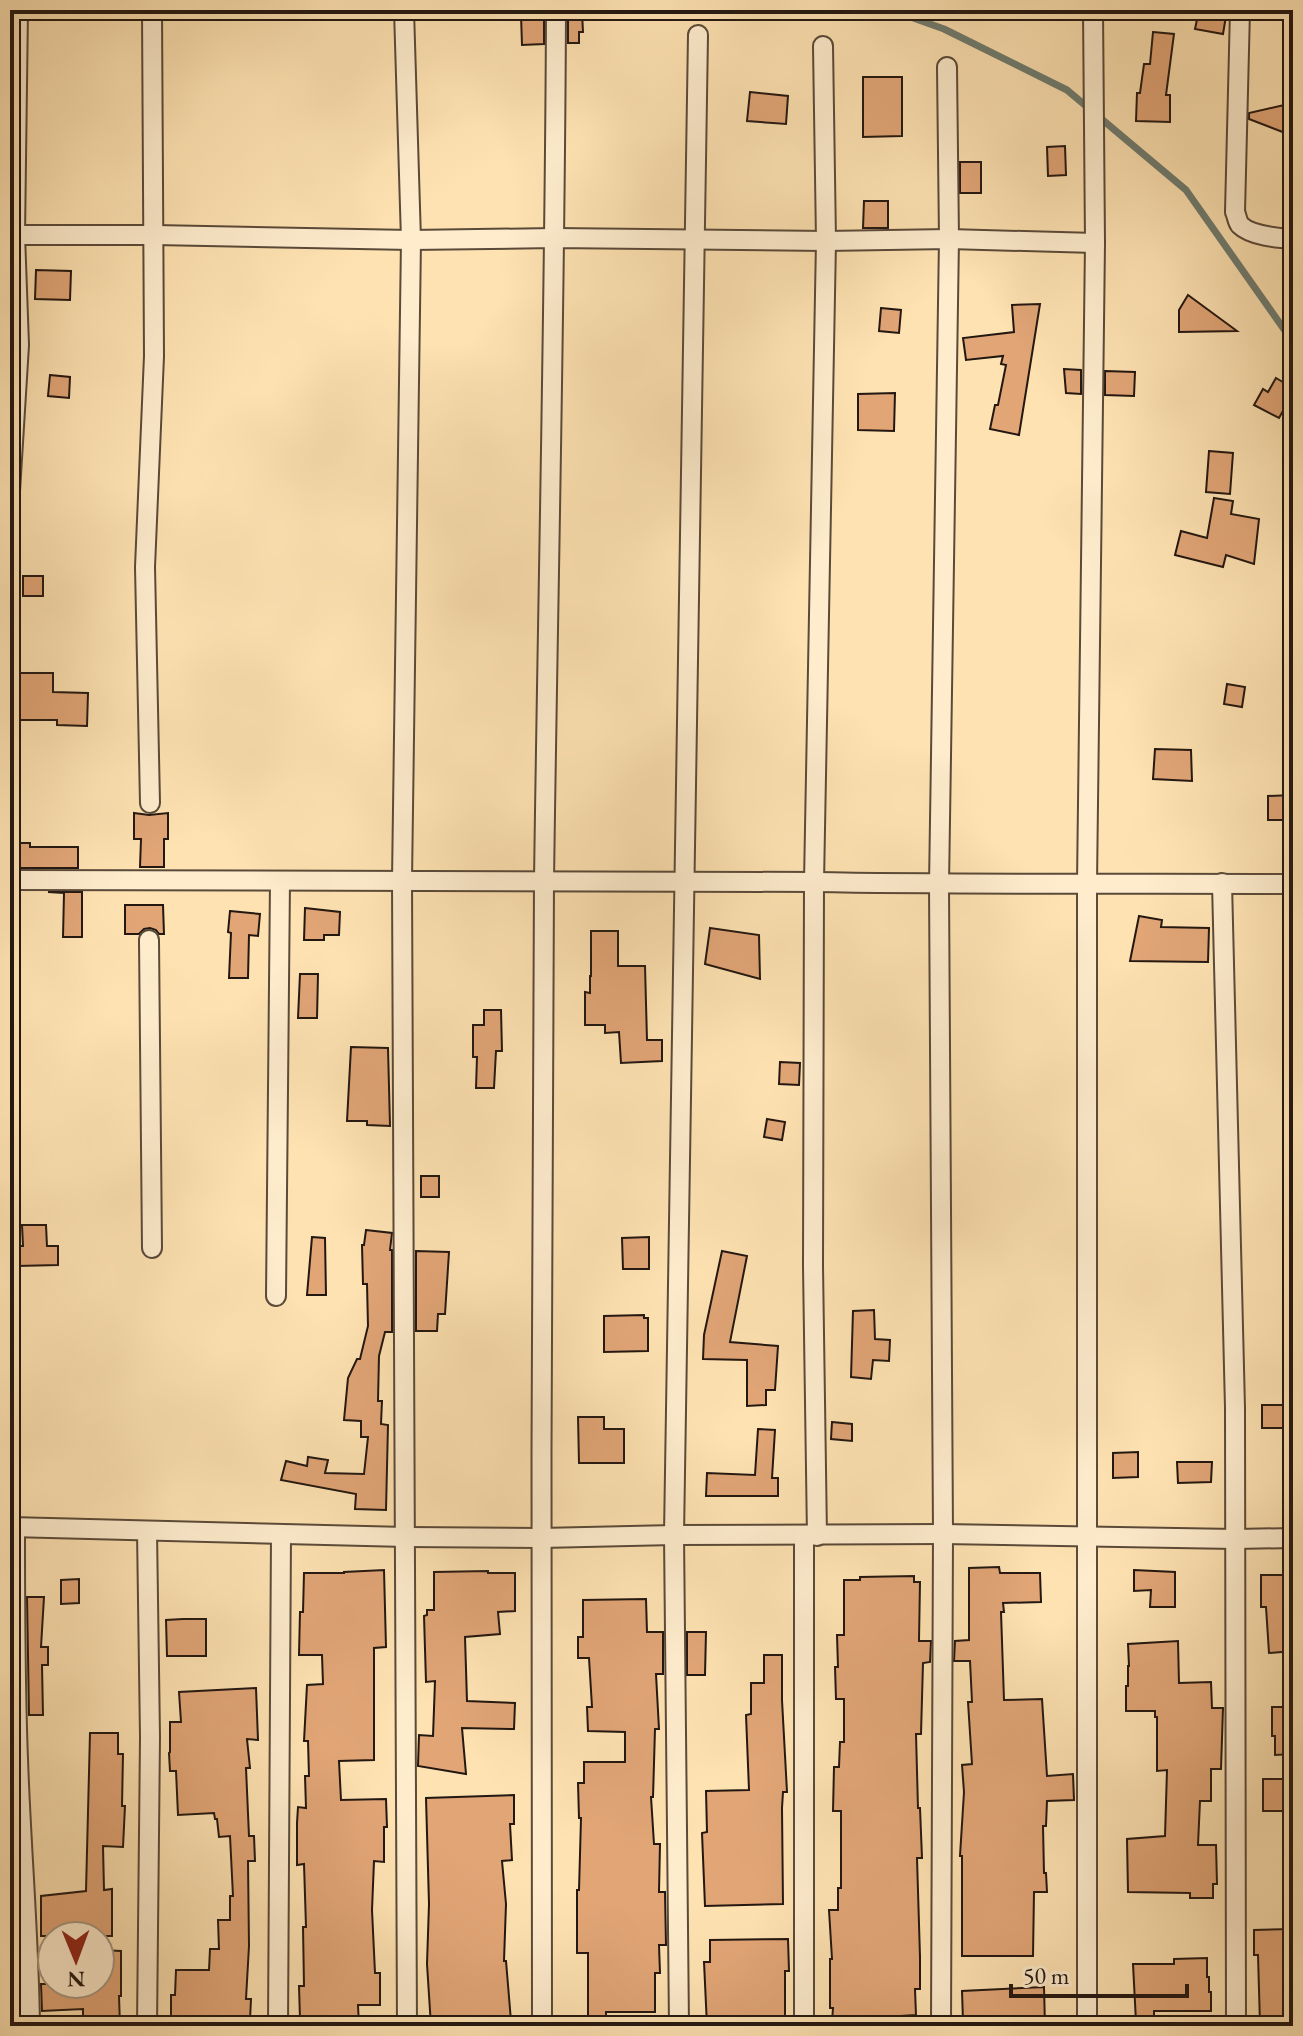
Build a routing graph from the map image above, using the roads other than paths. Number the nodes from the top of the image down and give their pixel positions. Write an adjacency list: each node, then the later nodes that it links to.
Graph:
1 (18, 10): 10 (street)
2 (152, 10): 11 (street)
3 (404, 10): 16 (street)
4 (556, 10): 12 (street)
5 (1093, 10): 18 (street)
6 (1240, 10): 15 (street)
7 (698, 35): 13 (street)
8 (823, 46): 17 (street)
9 (947, 67): 14 (street)
10 (13, 235): 11 (street); 19 (street)
11 (155, 235): 16 (street); 20 (street)
12 (555, 238): 13 (street); 16 (street); 24 (street)
13 (695, 239): 17 (street); 25 (street)
14 (949, 239): 17 (street); 18 (street); 30 (street)
15 (1293, 239)
16 (411, 240): 22 (street)
17 (826, 241): 26 (street)
18 (1095, 243): 27 (street)
19 (10, 491)
20 (150, 803)
21 (10, 880): 23 (street)
22 (402, 880): 23 (street); 24 (street); 41 (street)
23 (280, 881): 33 (street)
24 (544, 881): 25 (street); 42 (street)
25 (685, 881): 26 (street); 38 (street)
26 (814, 882): 30 (street); 40 (street)
27 (1087, 883): 28 (street); 30 (street); 39 (street)
28 (1222, 883): 29 (street); 44 (street)
29 (1293, 884)
30 (939, 885): 37 (street)
31 (149, 940): 32 (street)
32 (152, 1248)
33 (276, 1296)
34 (12, 1527): 35 (street); 45 (street)
35 (147, 1531): 36 (street); 46 (street)
36 (281, 1534): 41 (street); 47 (street)
37 (943, 1534): 39 (street); 40 (street); 52 (street)
38 (674, 1535): 40 (street); 42 (street); 50 (street)
39 (1088, 1535): 44 (street); 53 (street)
40 (811, 1536): 51 (street)
41 (406, 1537): 42 (street); 48 (street)
42 (541, 1538): 49 (street)
43 (1293, 1538): 44 (street)
44 (1235, 1539): 54 (street)
45 (30, 2026)
46 (147, 2026)
47 (278, 2026)
48 (407, 2026)
49 (542, 2026)
50 (679, 2026)
51 (804, 2026)
52 (941, 2026)
53 (1087, 2026)
54 (1236, 2026)

